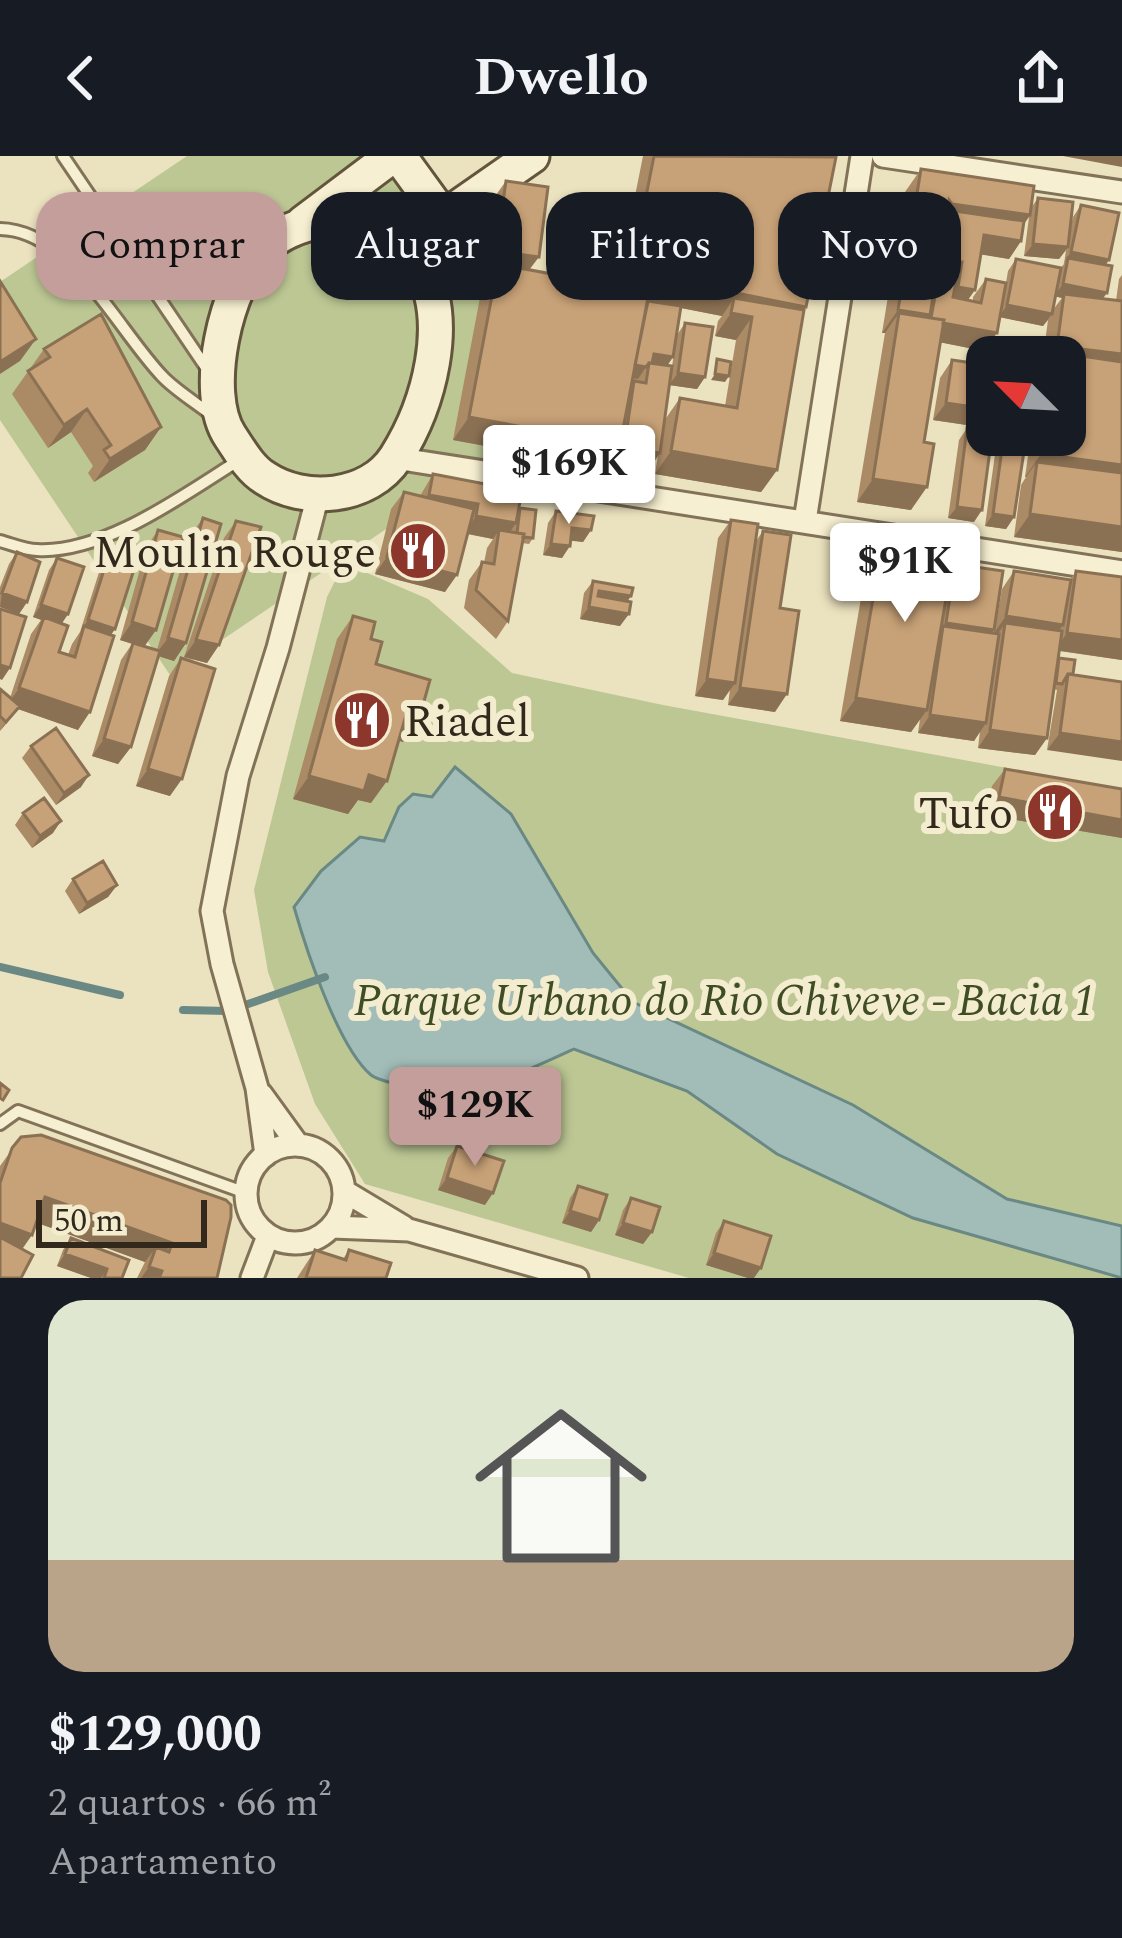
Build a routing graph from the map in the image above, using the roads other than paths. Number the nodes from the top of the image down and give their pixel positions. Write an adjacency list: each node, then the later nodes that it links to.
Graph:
1 (63, 156): 6 (lane)
2 (395, 156): 7 (street); 11 (street)
3 (532, 156): 8 (street)
4 (862, 156): 22 (street)
5 (883, 156): 9 (street)
6 (87, 192)
7 (423, 192)
8 (481, 192)
9 (1122, 192)
10 (311, 222): 11 (street)
11 (302, 224): 13 (street)
12 (0, 229): 18 (lane)
13 (287, 233)
14 (160, 300): 17 (lane)
15 (232, 300): 17 (street)
16 (432, 300): 20 (street)
17 (220, 388): 18 (street)
18 (221, 422): 19 (street)
19 (244, 457): 21 (street); 23 (lane)
20 (395, 458): 21 (street); 22 (street)
21 (318, 495): 25 (street)
22 (806, 520): 24 (street)
23 (0, 541)
24 (1122, 572)
25 (257, 1088): 27 (street); 28 (street)
26 (0, 1124): 30 (lane)
27 (298, 1145): 28 (street); 29 (street)
28 (266, 1155): 30 (street)
29 (344, 1191): 31 (street); 32 (street)
30 (246, 1193): 33 (street)
31 (332, 1227): 32 (street); 33 (street)
32 (409, 1230): 34 (street)
33 (268, 1236): 35 (street)
34 (514, 1270): 36 (street)
35 (252, 1278)
36 (577, 1278)

